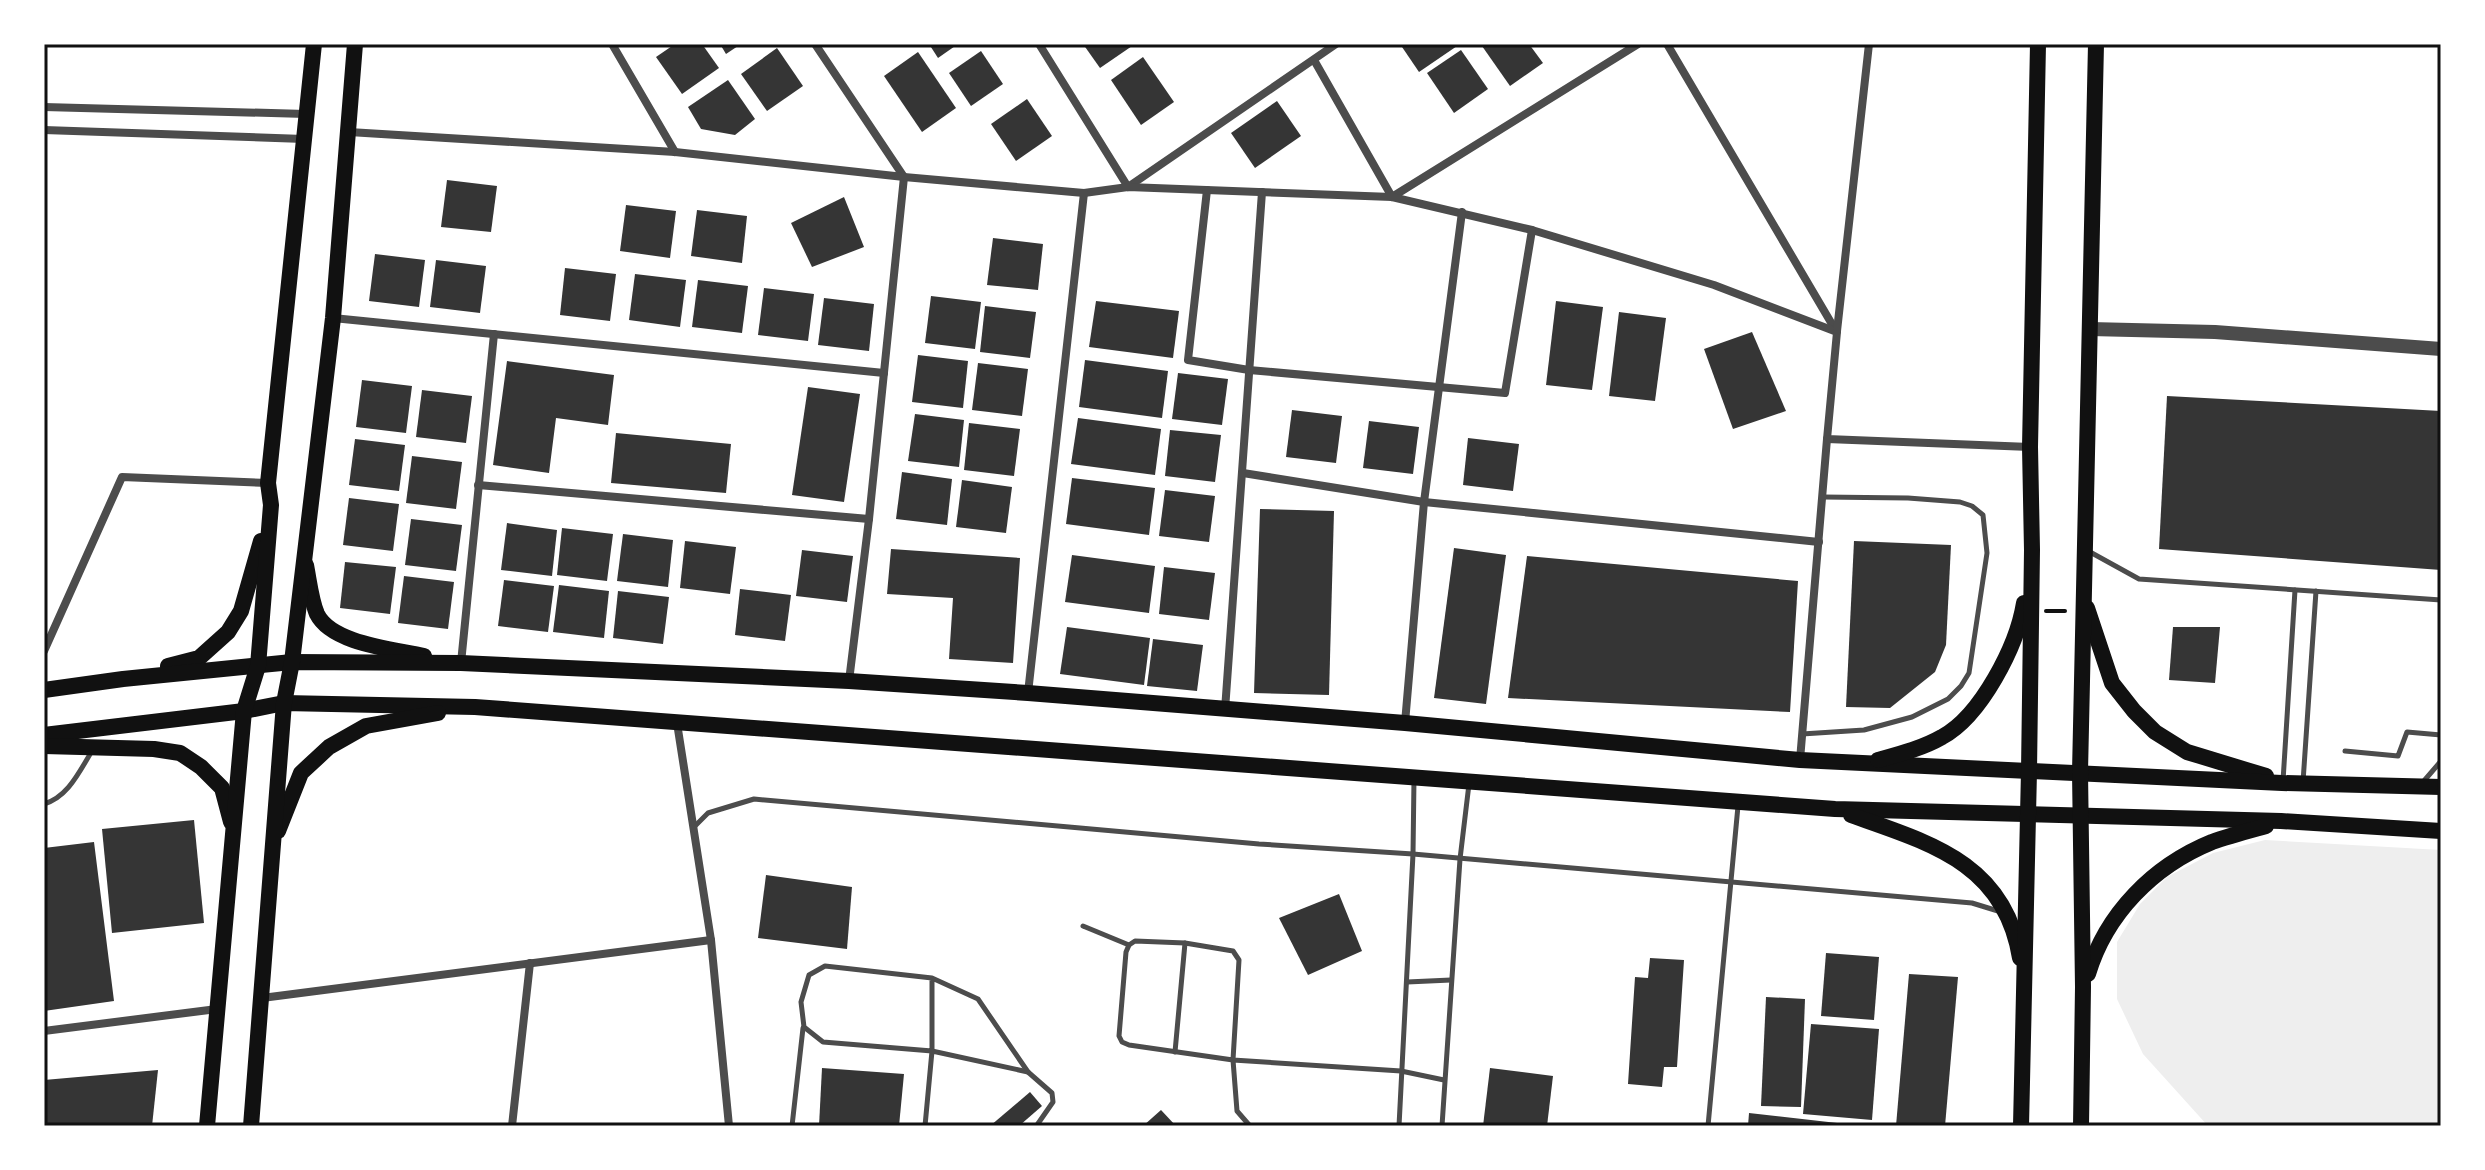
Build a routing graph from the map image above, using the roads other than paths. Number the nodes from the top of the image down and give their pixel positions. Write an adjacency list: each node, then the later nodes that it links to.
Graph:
1 (314, 44): 14 (main road)
2 (355, 44): 16 (main road)
3 (612, 44): 18 (street)
4 (815, 44): 19 (street)
5 (1039, 44): 20 (street)
6 (1336, 44): 12 (street)
7 (1638, 44): 24 (street)
8 (1667, 44): 29 (street)
9 (1869, 44): 29 (street)
10 (2038, 44): 36 (main road)
11 (2096, 44): 28 (main road)
12 (1314, 60): 20 (street); 24 (street)
13 (44, 107): 14 (street)
14 (306, 114): 17 (main road)
15 (44, 130): 17 (street)
16 (349, 132): 18 (street); 27 (main road)
17 (304, 139): 38 (main road)
18 (675, 152): 19 (street)
19 (904, 177): 23 (street); 33 (street)
20 (1128, 187): 21 (street); 23 (street)
21 (1207, 190): 22 (street); 32 (street)
22 (1262, 192): 24 (street); 32 (street)
23 (1084, 193): 59 (street)
24 (1392, 197): 25 (street)
25 (1462, 212): 26 (street); 34 (street)
26 (1532, 230): 29 (street); 34 (street)
27 (333, 318): 30 (street); 47 (main road)
28 (2090, 329): 31 (street); 45 (main road)
29 (1837, 332): 35 (street)
30 (494, 334): 33 (street); 39 (street)
31 (2441, 349)
32 (1249, 370): 34 (street); 37 (street)
33 (884, 373): 43 (street)
34 (1439, 388): 41 (street)
35 (1827, 439): 36 (street); 40 (street)
36 (2030, 447): 46 (main road)
37 (1243, 473): 41 (street); 62 (street)
38 (268, 483): 42 (main road); 52 (street)
39 (478, 485): 43 (street); 54 (street)
40 (1823, 497): 44 (street); 66 (lane)
41 (1424, 502): 44 (street); 65 (street)
42 (271, 505): 55 (main road); 56 (main road)
43 (869, 519): 57 (street)
44 (1819, 542): 66 (street)
45 (2083, 548): 48 (lane); 49 (main road)
46 (2032, 550): 74 (main road); 76 (main road)
47 (303, 553): 53 (main road); 54 (main road)
48 (2295, 590): 50 (lane); 80 (lane)
49 (2082, 591): 75 (main road); 77 (main road)
50 (2316, 591): 51 (lane); 81 (lane)
51 (2441, 600)
52 (44, 651)
53 (292, 662): 54 (main road); 55 (main road); 60 (main road)
54 (457, 662): 57 (main road)
55 (258, 666): 56 (main road); 63 (main road)
56 (123, 679): 58 (main road)
57 (849, 681): 59 (main road)
58 (44, 690)
59 (1028, 693): 62 (main road)
60 (284, 703): 61 (main road); 63 (main road); 92 (main road)
61 (475, 707): 64 (main road); 92 (main road)
62 (1225, 710): 65 (main road)
63 (244, 711): 67 (main road); 95 (main road)
64 (677, 723): 78 (main road); 90 (street)
65 (1405, 723): 72 (main road)
66 (1802, 734): 72 (street)
67 (44, 735)
68 (2441, 735): 71 (lane)
69 (44, 746): 70 (main road)
70 (95, 747): 85 (lane); 95 (main road)
71 (2345, 751)
72 (1800, 760): 74 (main road)
73 (2441, 761): 82 (lane)
74 (1863, 764): 76 (main road)
75 (2235, 767): 77 (main road); 80 (main road)
76 (2029, 771): 77 (main road); 87 (main road)
77 (2080, 772): 88 (main road)
78 (1414, 778): 79 (main road); 93 (lane)
79 (1470, 782): 84 (main road); 94 (lane)
80 (2282, 783): 81 (main road)
81 (2303, 783): 82 (main road)
82 (2419, 786): 83 (main road)
83 (2441, 787)
84 (1739, 802): 86 (main road); 96 (lane)
85 (44, 804)
86 (1835, 809): 87 (main road); 97 (main road)
87 (2027, 815): 88 (main road); 108 (main road)
88 (2080, 815): 89 (main road); 106 (main road)
89 (2281, 821): 91 (main road); 106 (main road)
90 (693, 828): 93 (lane); 99 (street)
91 (2441, 831)
92 (271, 847): 107 (main road)
93 (1413, 854): 94 (lane); 105 (lane)
94 (1460, 859): 96 (lane); 104 (lane)
95 (231, 872): 109 (main road)
96 (1732, 880): 97 (lane); 128 (lane)
97 (2007, 913): 108 (main road)
98 (1083, 926): 101 (lane)
99 (711, 940): 102 (street); 122 (street)
100 (1185, 943): 101 (lane); 113 (lane); 114 (lane)
101 (1129, 945): 113 (lane)
102 (530, 963): 107 (street); 121 (street)
103 (932, 978): 110 (lane); 112 (lane); 116 (lane)
104 (1451, 980): 105 (lane); 117 (lane)
105 (1407, 982): 115 (lane)
106 (2083, 987): 130 (main road)
107 (262, 998): 120 (main road)
108 (2025, 1000): 129 (main road)
109 (218, 1009): 111 (street); 119 (main road)
110 (804, 1027): 112 (lane); 123 (lane)
111 (44, 1031)
112 (932, 1051): 116 (lane); 124 (lane)
113 (1175, 1052): 114 (lane)
114 (1233, 1060): 115 (lane); 125 (lane)
115 (1401, 1071): 117 (lane); 126 (lane)
116 (1028, 1072): 118 (lane)
117 (1444, 1080): 127 (lane)
118 (1037, 1125)
119 (207, 1126)
120 (251, 1126)
121 (512, 1126)
122 (729, 1126)
123 (792, 1126)
124 (925, 1126)
125 (1250, 1126)
126 (1399, 1126)
127 (1442, 1126)
128 (1708, 1126)
129 (2021, 1126)
130 (2081, 1126)

